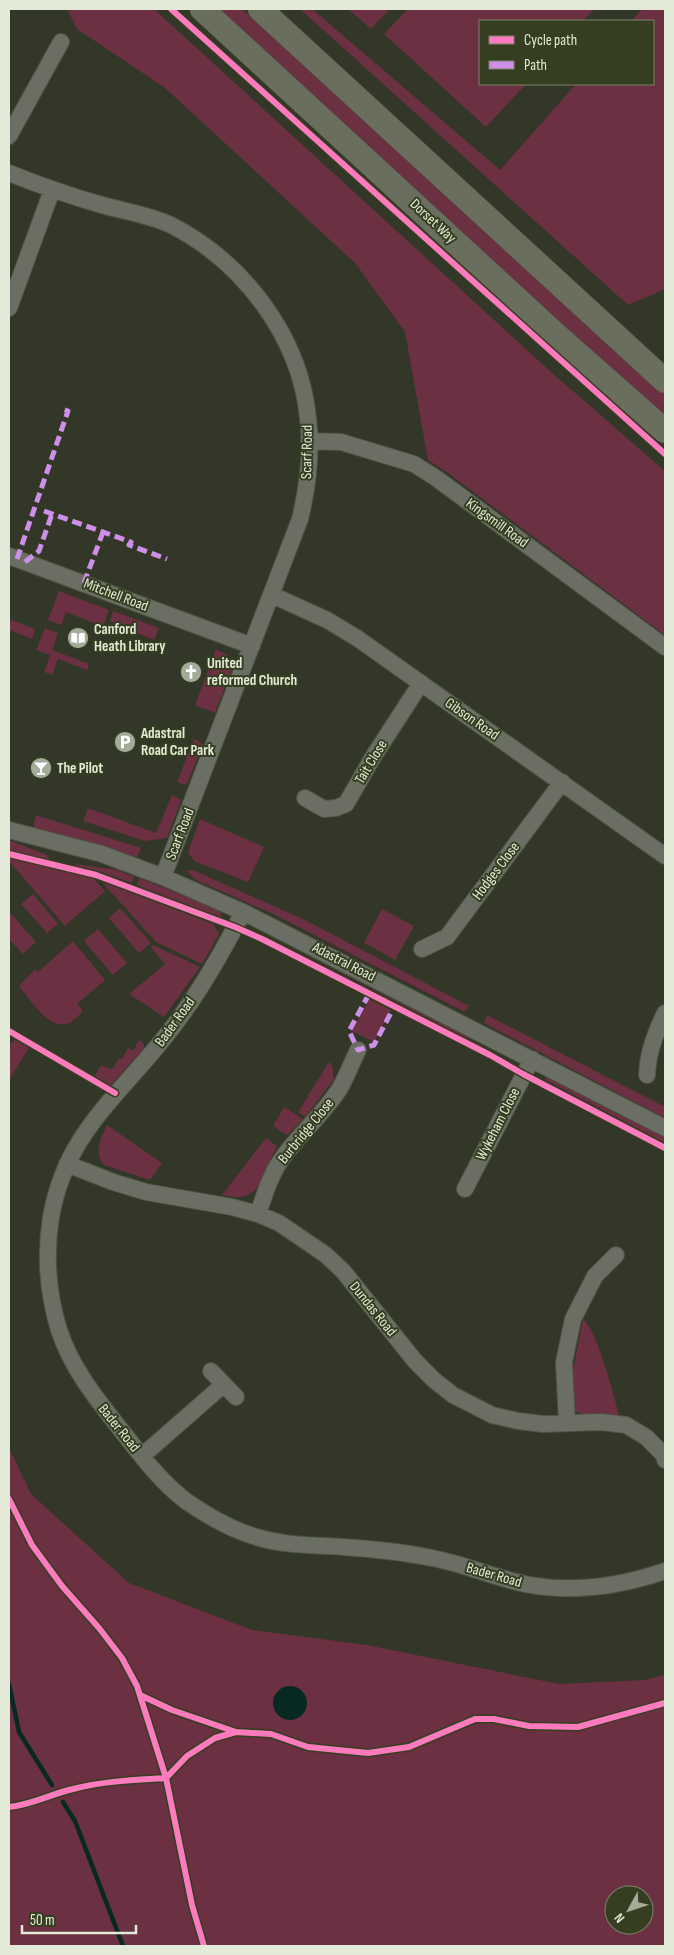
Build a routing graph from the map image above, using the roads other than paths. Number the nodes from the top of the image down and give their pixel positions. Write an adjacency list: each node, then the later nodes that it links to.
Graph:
1 (202, 9): 9 (highway, Dorset Way)
2 (260, 9): 8 (highway)
3 (59, 52): 4 (street)
4 (9, 136)
5 (9, 173): 6 (street, Scarf Road)
6 (52, 190): 7 (street); 10 (street, Scarf Road)
7 (9, 308)
8 (665, 381)
9 (665, 431)
10 (310, 441): 12 (street, Scarf Road); 14 (street, Kingsmill Road)
11 (9, 556): 13 (street, Mitchell Road)
12 (272, 595): 13 (street, Scarf Road); 15 (street, Gibson Road)
13 (252, 646): 20 (street, Scarf Road)
14 (665, 647)
15 (421, 683): 16 (street, Gibson Road); 17 (street, Tait Close)
16 (562, 782): 19 (street, Gibson Road); 22 (street, Hodges Close)
17 (305, 798)
18 (9, 830): 20 (street, Adastral Road)
19 (665, 856)
20 (163, 877): 21 (street, Adastral Road)
21 (243, 912): 25 (street, Adastral Road); 28 (street, Bader Road)
22 (422, 949)
23 (665, 1013): 26 (street)
24 (358, 1050): 30 (street, Burbridge Close)
25 (532, 1059): 27 (street, Adastral Road); 29 (street, Wykeham Close)
26 (647, 1075)
27 (665, 1128)
28 (67, 1164): 30 (street, Dundas Road); 36 (street, Bader Road)
29 (465, 1189)
30 (258, 1214): 35 (street, Dundas Road)
31 (616, 1255): 35 (street)
32 (211, 1371): 33 (street)
33 (223, 1384): 34 (street); 36 (street)
34 (236, 1397)
35 (567, 1424): 37 (street, Dundas Road)
36 (142, 1456): 38 (street, Bader Road)
37 (665, 1460)
38 (665, 1571)

